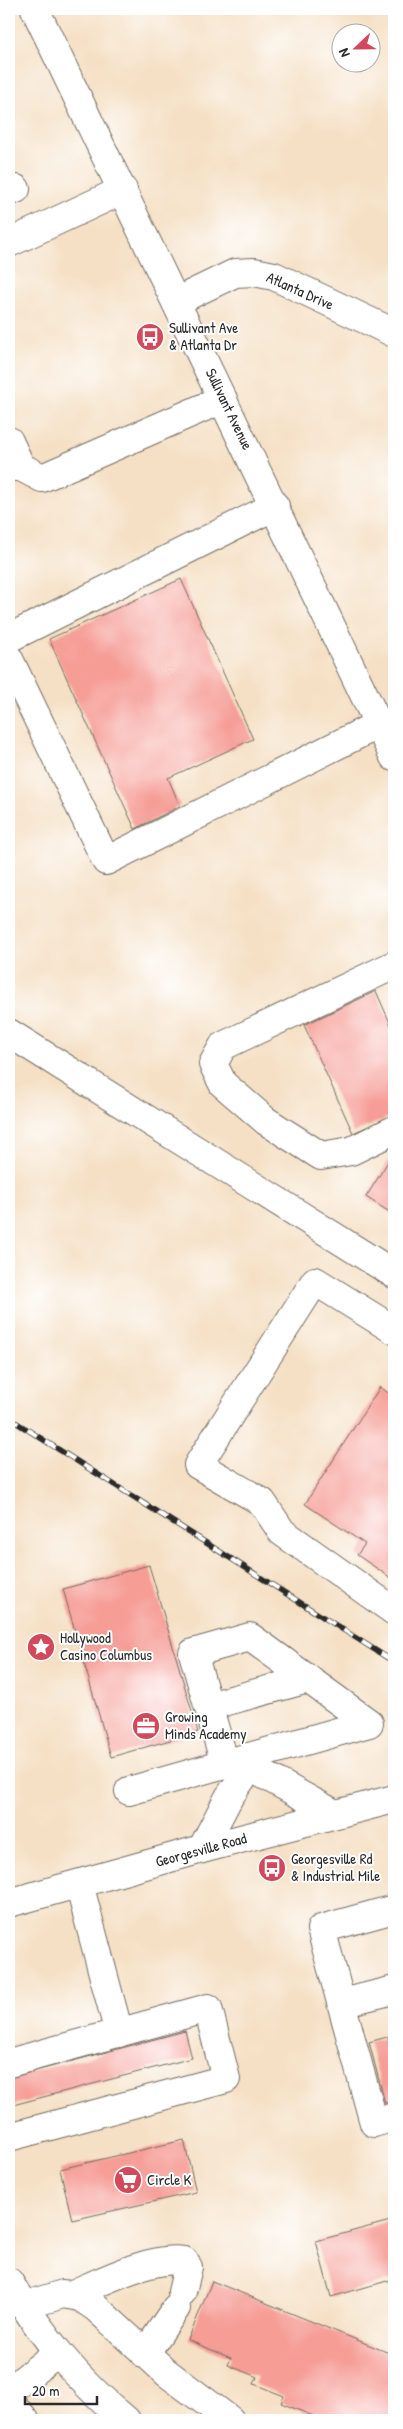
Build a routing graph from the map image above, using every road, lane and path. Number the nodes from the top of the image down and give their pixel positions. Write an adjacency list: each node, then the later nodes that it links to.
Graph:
1 (35, 9): 2 (main road, Sullivant Avenue)
2 (123, 190): 3 (main road); 4 (main road, Sullivant Avenue)
3 (9, 243)
4 (177, 301): 5 (main road, Atlanta Drive); 6 (main road, Sullivant Avenue)
5 (394, 333)
6 (223, 399): 8 (main road); 9 (main road, Sullivant Avenue)
7 (9, 441): 8 (main road)
8 (15, 467)
9 (275, 506): 10 (main road); 12 (main road, Sullivant Avenue)
10 (9, 638)
11 (9, 659): 12 (main road)
12 (389, 743)
13 (394, 964): 15 (main road)
14 (9, 1033): 16 (main road)
15 (394, 1130)
16 (394, 1274)
17 (394, 1330): 18 (main road)
18 (394, 1610)
19 (308, 1678): 20 (main road); 20 (main road); 21 (main road)
20 (209, 1706): 21 (main road)
21 (241, 1763): 22 (main road); 24 (main road); 25 (main road)
22 (128, 1791)
23 (394, 1799): 24 (main road, Georgesville Road)
24 (334, 1814): 25 (main road, Georgesville Road)
25 (202, 1849): 26 (main road, Georgesville Road)
26 (79, 1884): 27 (main road, Georgesville Road); 31 (main road)
27 (9, 1903)
28 (394, 1909): 30 (main road)
29 (394, 1990): 30 (main road)
30 (342, 2003): 33 (main road)
31 (119, 2033): 32 (main road); 34 (main road)
32 (9, 2064)
33 (394, 2117)
34 (9, 2137)
35 (9, 2282): 37 (main road)
36 (70, 2295): 37 (main road); 39 (main road); 39 (main road)
37 (23, 2306): 38 (main road)
38 (57, 2353): 40 (main road); 43 (main road)
39 (145, 2354): 44 (main road)
40 (9, 2391)
41 (9, 2401): 42 (main road)
42 (25, 2420)
43 (126, 2420)
44 (230, 2420)

